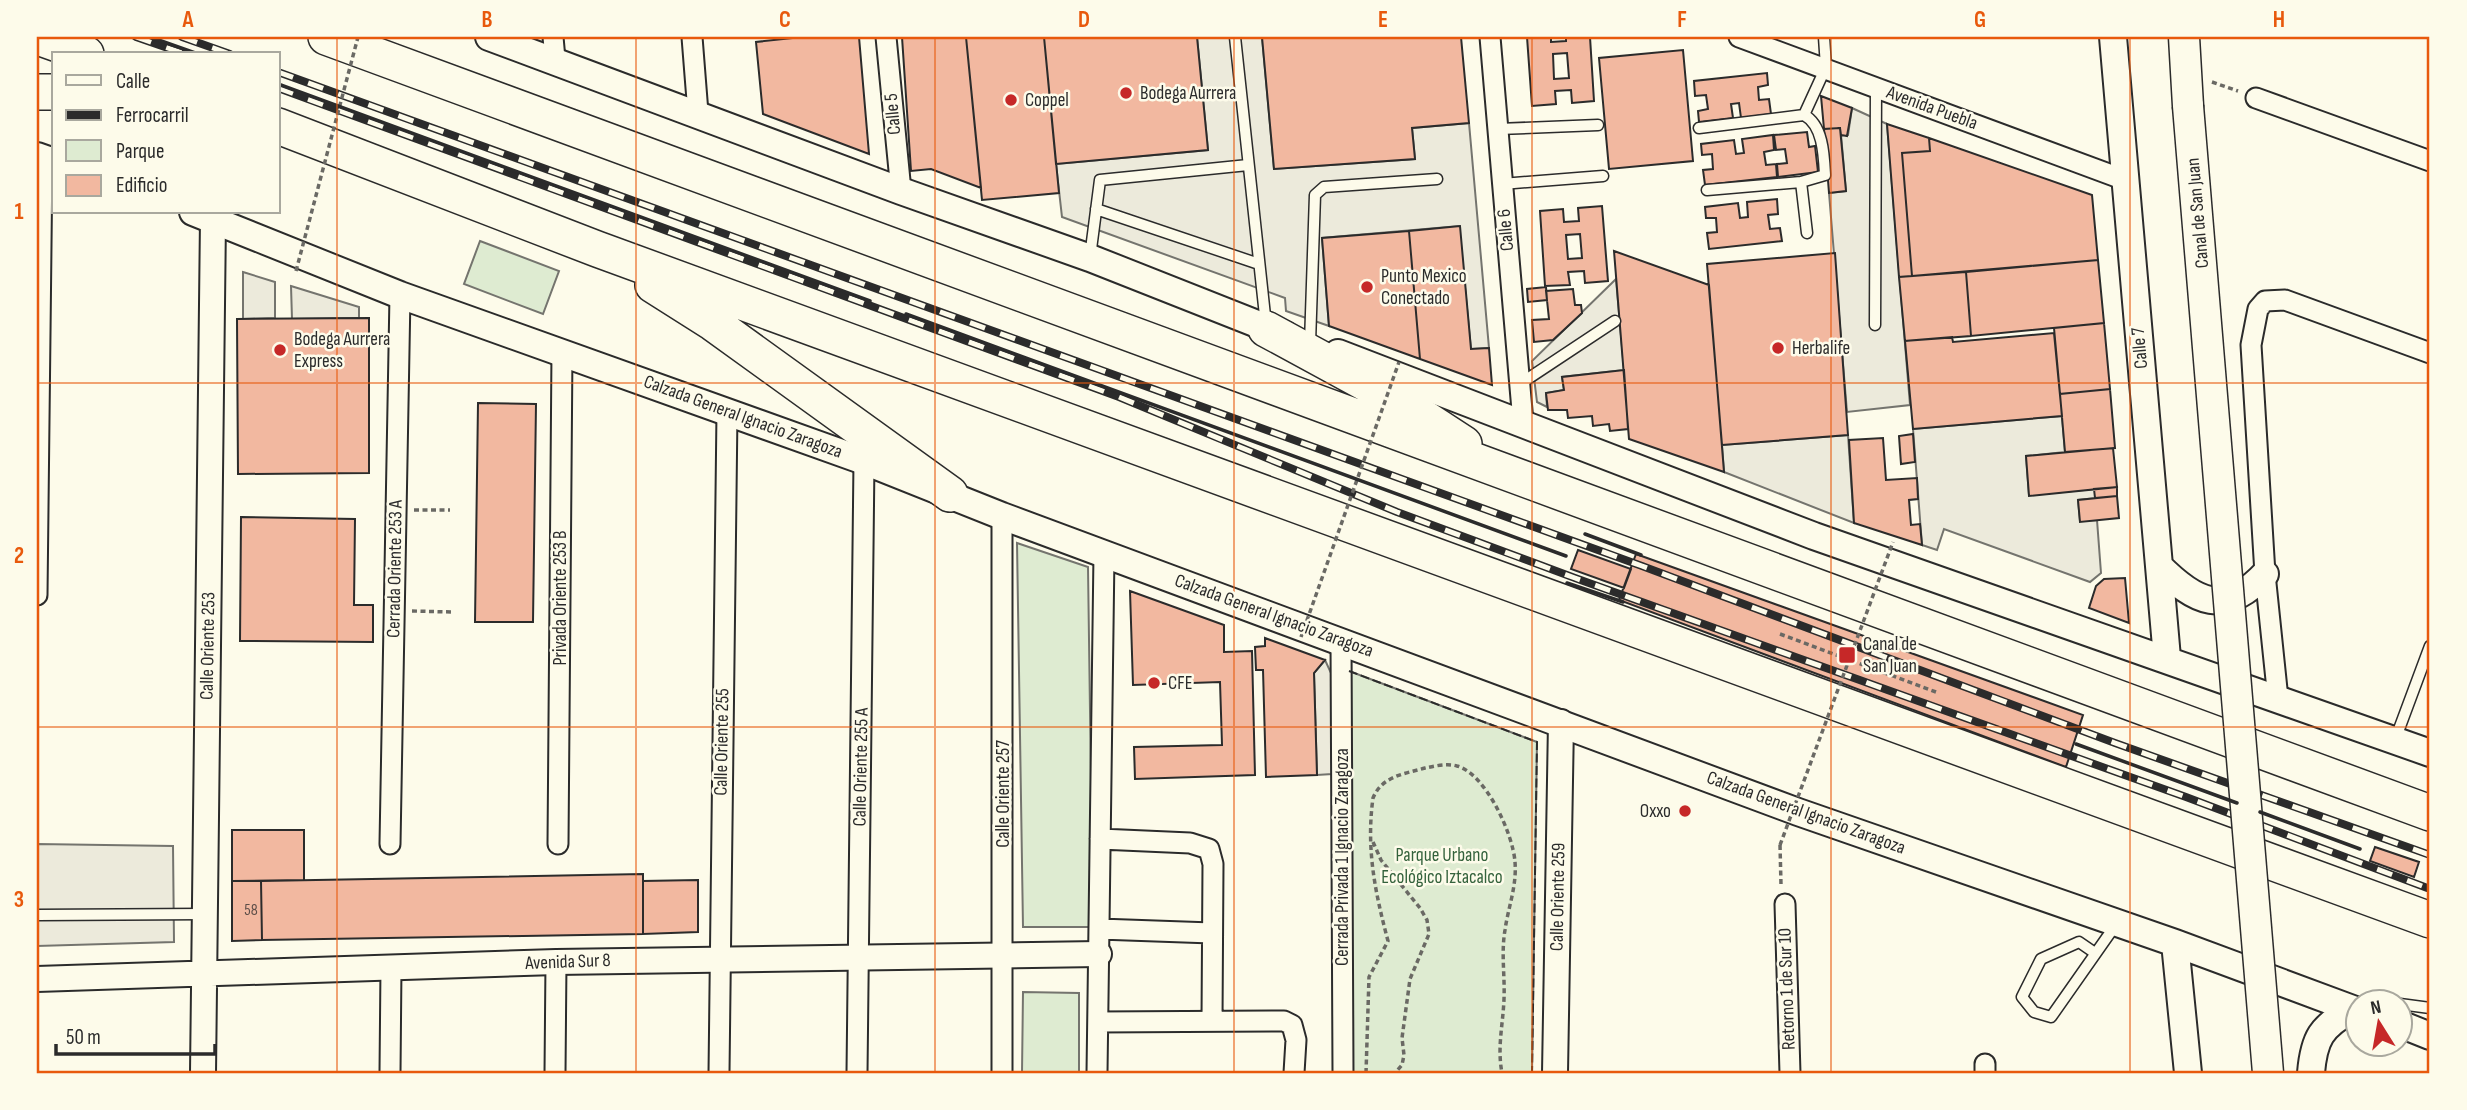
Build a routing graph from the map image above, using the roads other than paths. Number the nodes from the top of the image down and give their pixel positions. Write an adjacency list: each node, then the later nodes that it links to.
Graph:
1 (38, 37): 13 (highway)
2 (326, 37): 50 (highway)
3 (489, 37): 12 (main road)
4 (692, 37): 17 (street)
5 (886, 37): 32 (street, Calle 5)
6 (1235, 37): 25 (lane)
7 (1490, 37): 22 (street, Calle 6)
8 (1739, 37): 14 (street, Avenida Puebla)
9 (1824, 37): 14 (lane)
10 (2113, 37): 28 (main road, Calle 7)
11 (2183, 37): 101 (main road, Canal de San Juan, bridge)
12 (554, 48): 17 (main road)
13 (80, 52)
14 (1826, 67): 15 (street, Avenida Puebla); 18 (lane)
15 (1876, 87): 28 (street, Avenida Puebla); 41 (lane)
16 (2256, 97): 24 (street)
17 (698, 113): 32 (main road)
18 (1804, 115): 21 (lane); 29 (lane)
19 (1598, 125): 22 (lane)
20 (280, 127): 36 (highway)
21 (1699, 128)
22 (1498, 129): 30 (street, Calle 6)
23 (44, 159): 56 (street)
24 (2430, 161)
25 (1248, 165): 33 (lane); 38 (lane)
26 (1603, 176): 30 (lane)
27 (1437, 179): 43 (lane)
28 (2125, 180): 54 (main road, Calle 7)
29 (1801, 183): 31 (lane); 35 (lane)
30 (1502, 184): 46 (street, Calle 6)
31 (1707, 190)
32 (901, 191): 37 (main road)
33 (1096, 209): 37 (lane); 38 (lane)
34 (203, 215): 39 (main road, Calzada General Ignacio Zaragoza); 69 (street, Calle Oriente 253)
35 (1807, 233)
36 (597, 249): 51 (highway); 71 (highway)
37 (1090, 258): 42 (main road)
38 (1259, 264): 42 (lane)
39 (400, 295): 44 (main road, Calzada General Ignacio Zaragoza); 66 (street, Cerrada Oriente 253 A)
40 (1615, 321): 46 (lane)
41 (1875, 325)
42 (1266, 329): 43 (main road); 50 (highway)
43 (1310, 342): 48 (main road)
44 (562, 351): 47 (main road, Calzada General Ignacio Zaragoza); 67 (street, Privada Oriente 253 B)
45 (2430, 353): 55 (street)
46 (1520, 384): 48 (street, Calle 6)
47 (727, 412): 49 (main road, Calzada General Ignacio Zaragoza); 80 (street, Calle Oriente 255)
48 (1523, 422): 59 (main road)
49 (864, 461): 51 (main road, Calzada General Ignacio Zaragoza); 79 (street, Calle Oriente 255 A)
50 (1497, 470): 64 (highway)
51 (950, 494): 52 (main road, Calzada General Ignacio Zaragoza)
52 (1002, 516): 53 (main road, Calzada General Ignacio Zaragoza); 78 (street, Calle Oriente 257)
53 (1104, 554): 57 (main road, Calzada General Ignacio Zaragoza); 65 (street)
54 (2159, 566): 55 (main road); 59 (main road, Calle 7)
55 (2265, 574): 60 (street)
56 (37, 595)
57 (1341, 640): 61 (main road, Calzada General Ignacio Zaragoza); 97 (street, Cerrada Privada 1 Ignacio Zaragoza)
58 (2430, 646): 62 (lane)
59 (2167, 658): 60 (main road)
60 (2278, 699): 62 (main road)
61 (1561, 722): 72 (main road, Calzada General Ignacio Zaragoza); 98 (street, Calle Oriente 259)
62 (2395, 740): 63 (main road)
63 (2430, 753)
64 (2430, 813)
65 (1100, 839): 73 (street); 74 (street)
66 (390, 844)
67 (558, 844)
68 (1785, 904): 99 (street, Retorno 1 de Sur 10)
69 (204, 914): 70 (lane); 83 (street, Calle Oriente 253)
70 (37, 915)
71 (2430, 920)
72 (2118, 923): 75 (main road, Calzada General Ignacio Zaragoza); 76 (lane)
73 (1099, 929): 74 (street); 77 (street)
74 (1212, 933): 87 (street)
75 (2175, 943): 85 (main road, Calzada General Ignacio Zaragoza); 100 (main road)
76 (2095, 953): 76 (lane)
77 (1099, 954): 78 (street, Avenida Sur 8); 88 (street)
78 (1004, 955): 79 (street, Avenida Sur 8); 94 (street, Calle Oriente 257)
79 (858, 957): 80 (street, Avenida Sur 8); 93 (street, Calle Oriente 255 A)
80 (719, 958): 81 (street, Avenida Sur 8); 92 (street, Calle Oriente 255)
81 (556, 962): 82 (street, Avenida Sur 8); 91 (street)
82 (391, 967): 83 (street, Avenida Sur 8); 90 (street)
83 (205, 975): 84 (street, Avenida Sur 8); 89 (street, Calle Oriente 253)
84 (37, 979)
85 (2344, 1006)
86 (2344, 1016): 102 (main road)
87 (1212, 1021): 88 (street); 96 (street)
88 (1098, 1022): 95 (street)
89 (203, 1073)
90 (390, 1073)
91 (555, 1073)
92 (719, 1073)
93 (857, 1073)
94 (1002, 1073)
95 (1097, 1073)
96 (1294, 1073)
97 (1343, 1073)
98 (1555, 1073)
99 (1790, 1073)
100 (2188, 1073)
101 (2269, 1073)
102 (2311, 1073)

